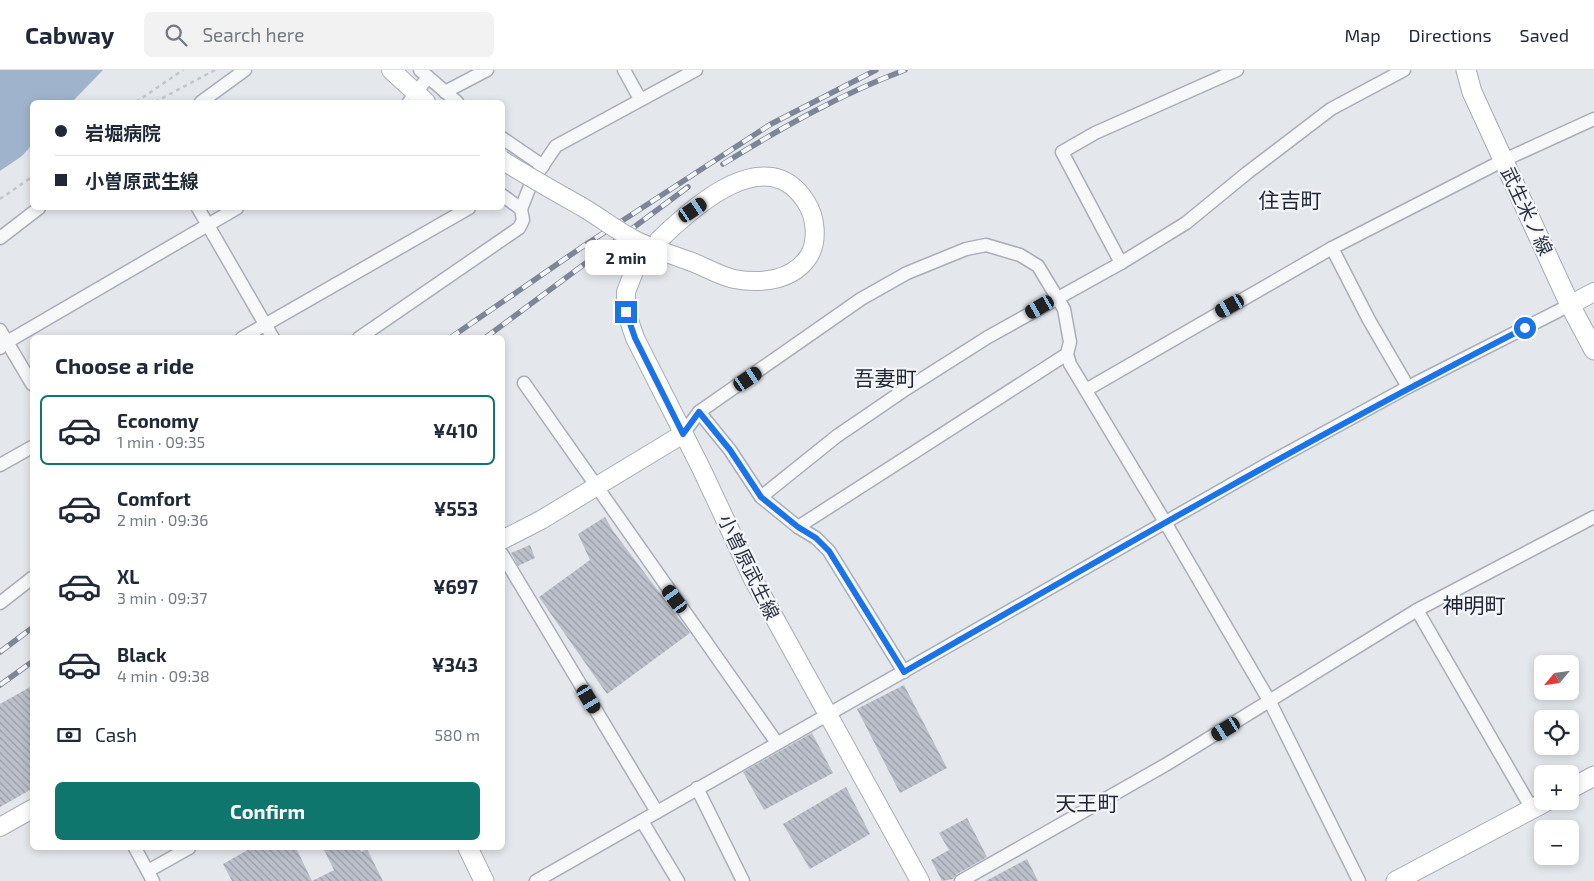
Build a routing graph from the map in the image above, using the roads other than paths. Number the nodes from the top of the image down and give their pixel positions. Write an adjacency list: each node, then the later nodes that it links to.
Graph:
1 (245, 70): 12 (street)
2 (391, 70): 13 (main road)
3 (487, 70): 10 (street)
4 (624, 70): 11 (street)
5 (696, 70): 11 (street)
6 (1237, 70): 33 (street)
7 (1404, 70): 33 (street)
8 (1466, 70): 17 (main road, 武生米ノ線)
9 (424, 74): 10 (street); 13 (street)
10 (446, 92): 14 (street)
11 (640, 99): 19 (street)
12 (204, 100)
13 (417, 100)
14 (456, 100)
15 (1594, 119): 17 (street)
16 (505, 140): 19 (street)
17 (1504, 160): 32 (street); 36 (main road, 武生米ノ線)
18 (505, 162): 28 (main road, 小曽原武生線, bridge)
19 (543, 166): 21 (street)
20 (505, 196): 21 (street)
21 (521, 209): 41 (street)
22 (36, 210): 27 (street)
23 (199, 210): 26 (street)
24 (233, 210): 26 (street)
25 (466, 210): 37 (street)
26 (208, 224): 37 (street); 42 (street)
27 (0, 238)
28 (653, 247)
29 (653, 247): 30 (main road, 小曽原武生線, bridge)
30 (653, 247)
31 (653, 247): 50 (main road, 小曽原武生線, bridge)
32 (1332, 248): 47 (street); 48 (street)
33 (1121, 263): 35 (street)
34 (1594, 292): 36 (main road)
35 (1057, 297): 44 (street); 49 (street); 54 (street)
36 (1570, 305): 43 (main road, 武生米ノ線); 47 (street)
37 (266, 325): 39 (street); 40 (street)
38 (0, 330): 42 (street)
39 (248, 335)
40 (271, 335)
41 (363, 335)
42 (3, 345): 45 (street)
43 (1594, 350)
44 (1067, 354): 48 (street); 57 (street)
45 (30, 381)
46 (524, 383): 53 (street)
47 (1408, 387): 56 (street)
48 (1086, 390): 56 (street)
49 (699, 412): 50 (street); 54 (street)
50 (683, 434): 53 (main road); 65 (main road, 小曽原武生線)
51 (30, 448): 52 (street)
52 (0, 465)
53 (595, 487): 58 (main road); 66 (street)
54 (761, 497): 57 (street)
55 (1594, 517): 62 (street)
56 (1165, 522): 63 (street); 64 (street)
57 (798, 527): 63 (street)
58 (505, 538)
59 (505, 559): 73 (street)
60 (30, 580): 61 (street)
61 (0, 603)
62 (1418, 610): 64 (street); 70 (street)
63 (904, 672): 65 (street)
64 (1270, 702): 85 (street); 86 (street)
65 (828, 714): 66 (street); 84 (main road, 小曽原武生線)
66 (777, 743): 69 (street)
67 (1594, 776): 68 (main road)
68 (1579, 784)
69 (697, 788): 73 (street); 83 (street)
70 (1534, 795)
71 (1534, 808): 87 (main road)
72 (30, 810): 75 (main road)
73 (657, 812): 74 (street)
74 (642, 822): 81 (street); 82 (street)
75 (0, 827)
76 (136, 850): 79 (street)
77 (186, 850): 79 (street)
78 (469, 850): 80 (main road)
79 (150, 876)
80 (484, 881)
81 (536, 881)
82 (678, 881)
83 (743, 881)
84 (920, 881)
85 (961, 881)
86 (1359, 881)
87 (1396, 881)

